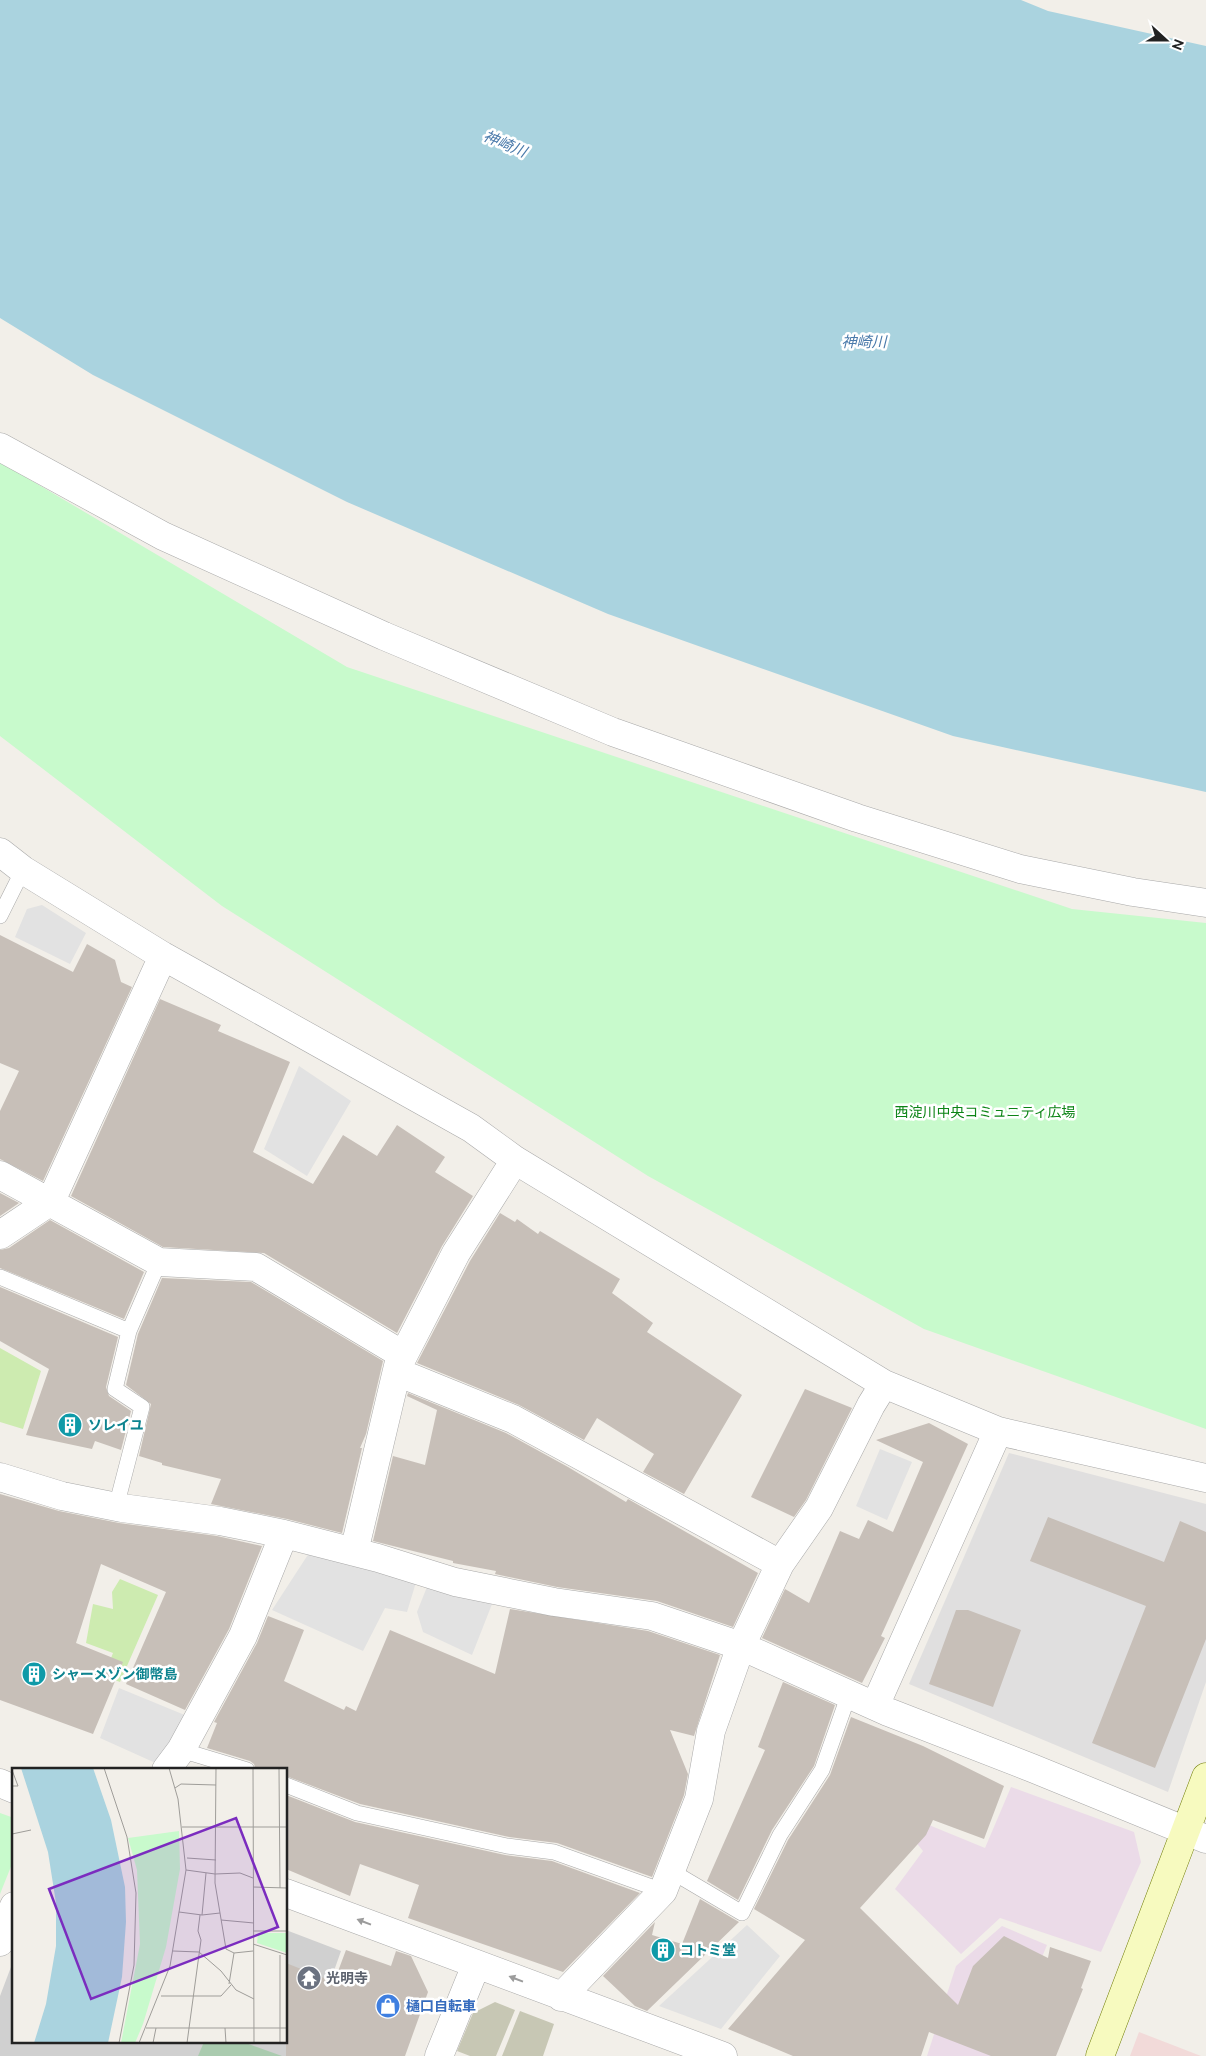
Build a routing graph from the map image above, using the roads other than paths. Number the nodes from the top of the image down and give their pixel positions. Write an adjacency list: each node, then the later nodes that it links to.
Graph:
1 (0, 447): 4 (street)
2 (0, 852): 3 (street)
3 (23, 870): 5 (lane); 6 (street)
4 (1206, 903)
5 (0, 916)
6 (163, 956): 7 (street); 9 (street)
7 (515, 1160): 14 (street); 15 (street)
8 (0, 1175): 9 (street)
9 (51, 1201): 10 (street); 11 (street)
10 (0, 1235)
11 (159, 1262): 13 (lane); 14 (street)
12 (0, 1277): 13 (lane)
13 (129, 1330): 19 (lane)
14 (400, 1363): 21 (street); 22 (street)
15 (884, 1384): 16 (street); 22 (street)
16 (998, 1431): 18 (street); 25 (street)
17 (0, 1477): 19 (street)
18 (1206, 1478)
19 (116, 1507): 20 (street)
20 (284, 1534): 21 (street); 26 (street)
21 (354, 1552): 23 (street)
22 (780, 1564): 23 (street)
23 (741, 1646): 24 (street); 33 (street)
24 (849, 1694): 25 (street); 33 (lane)
25 (875, 1706): 32 (street)
26 (174, 1760): 27 (lane)
27 (232, 1768)
28 (1206, 1777): 32 (street)
29 (0, 1783): 31 (street)
30 (288, 1786): 33 (lane)
31 (12, 1788)
32 (1196, 1835): 41 (street)
33 (667, 1881): 38 (street)
34 (288, 1894): 37 (street, one-way to 34)
35 (12, 1911): 36 (street)
36 (0, 1942)
37 (476, 1964): 38 (street, one-way to 37); 39 (street)
38 (562, 1997): 40 (street)
39 (439, 2056)
40 (724, 2056)
41 (1100, 2056)

